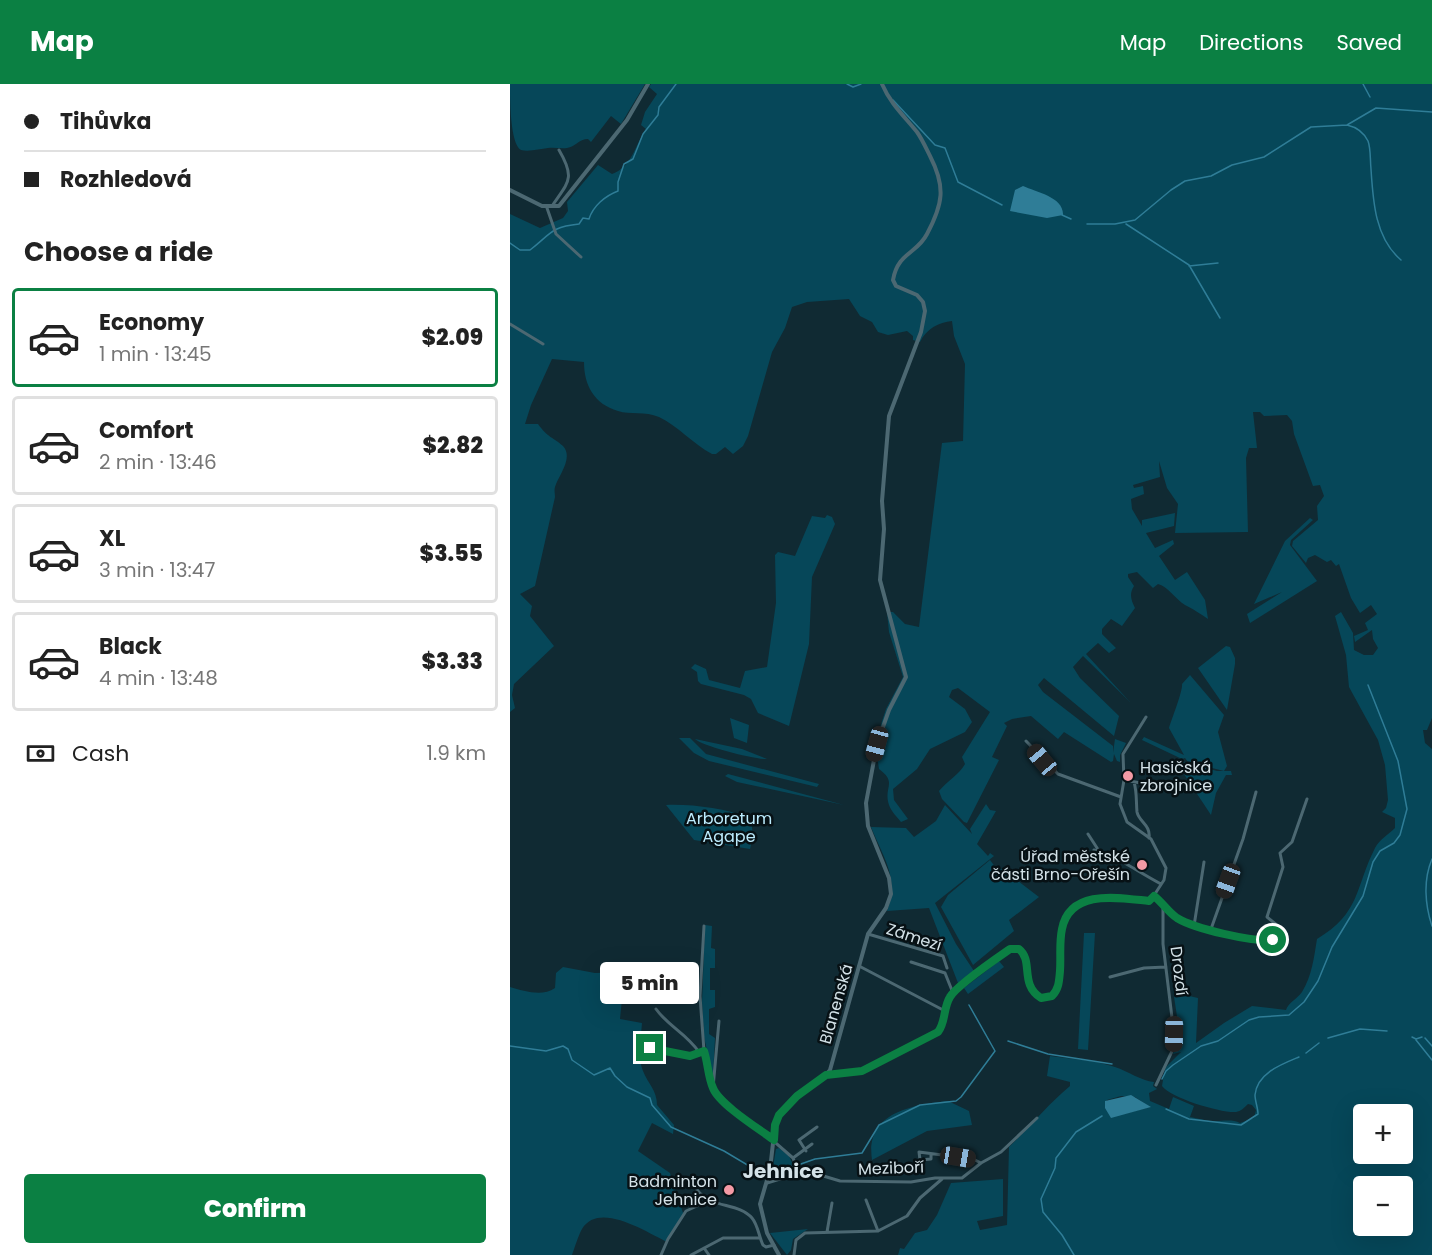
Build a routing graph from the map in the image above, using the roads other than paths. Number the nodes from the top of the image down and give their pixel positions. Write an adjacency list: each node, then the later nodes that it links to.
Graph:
1 (648, 84): 5 (street)
2 (882, 84): 28 (street, Blanenská)
3 (559, 150): 5 (street)
4 (510, 190): 5 (street)
5 (549, 208): 6 (street)
6 (581, 257)
7 (510, 324): 8 (street)
8 (543, 344)
9 (1146, 717): 11 (street)
10 (1026, 741): 15 (street)
11 (1124, 780): 12 (street); 15 (street)
12 (1134, 782): 13 (street); 18 (street)
13 (1169, 788)
14 (1256, 792): 27 (street)
15 (1121, 797): 18 (street)
16 (1307, 799): 27 (street)
17 (1088, 834): 20 (street)
18 (1149, 838): 22 (street)
19 (1094, 850): 20 (street)
20 (1100, 852): 22 (street)
21 (1204, 862): 26 (street)
22 (1161, 884): 23 (street)
23 (1154, 896): 24 (street); 35 (street)
24 (1163, 907): 26 (street); 31 (street, Drozdí)
25 (704, 926): 36 (street)
26 (1194, 926): 27 (street)
27 (1211, 929)
28 (868, 934): 30 (street, Blanenská); 32 (street, Zámezí)
29 (911, 962): 35 (street)
30 (859, 966): 38 (street); 43 (street, Blanenská)
31 (1166, 967): 33 (street); 45 (street, Drozdí)
32 (947, 968)
33 (1110, 977)
34 (670, 992): 36 (street)
35 (953, 993): 38 (street)
36 (700, 996): 41 (street)
37 (656, 1009): 42 (street)
38 (945, 1011): 43 (street)
39 (719, 1022): 44 (street)
40 (650, 1048): 42 (street)
41 (704, 1051): 42 (street); 44 (street)
42 (699, 1052)
43 (826, 1075): 48 (street)
44 (712, 1082): 48 (street)
45 (1156, 1085)
46 (1038, 1118): 53 (street, Meziboří)
47 (817, 1127): 50 (street)
48 (774, 1140): 52 (street); 56 (street)
49 (812, 1144): 50 (street)
50 (806, 1151): 52 (street)
51 (931, 1155): 53 (street)
52 (793, 1158): 54 (street)
53 (981, 1163): 55 (street, Meziboří)
54 (797, 1168): 55 (street, Meziboří); 56 (street)
55 (942, 1179): 61 (street)
56 (766, 1183): 64 (street)
57 (697, 1190): 59 (street)
58 (867, 1200): 61 (street)
59 (708, 1201): 63 (street); 66 (street)
60 (832, 1203): 62 (street)
61 (878, 1231): 62 (street)
62 (828, 1232): 70 (street)
63 (760, 1238): 64 (street); 65 (street)
64 (774, 1245): 69 (street)
65 (704, 1248): 67 (street); 68 (street)
66 (662, 1255)
67 (691, 1255)
68 (709, 1255)
69 (779, 1255)
70 (794, 1255)

